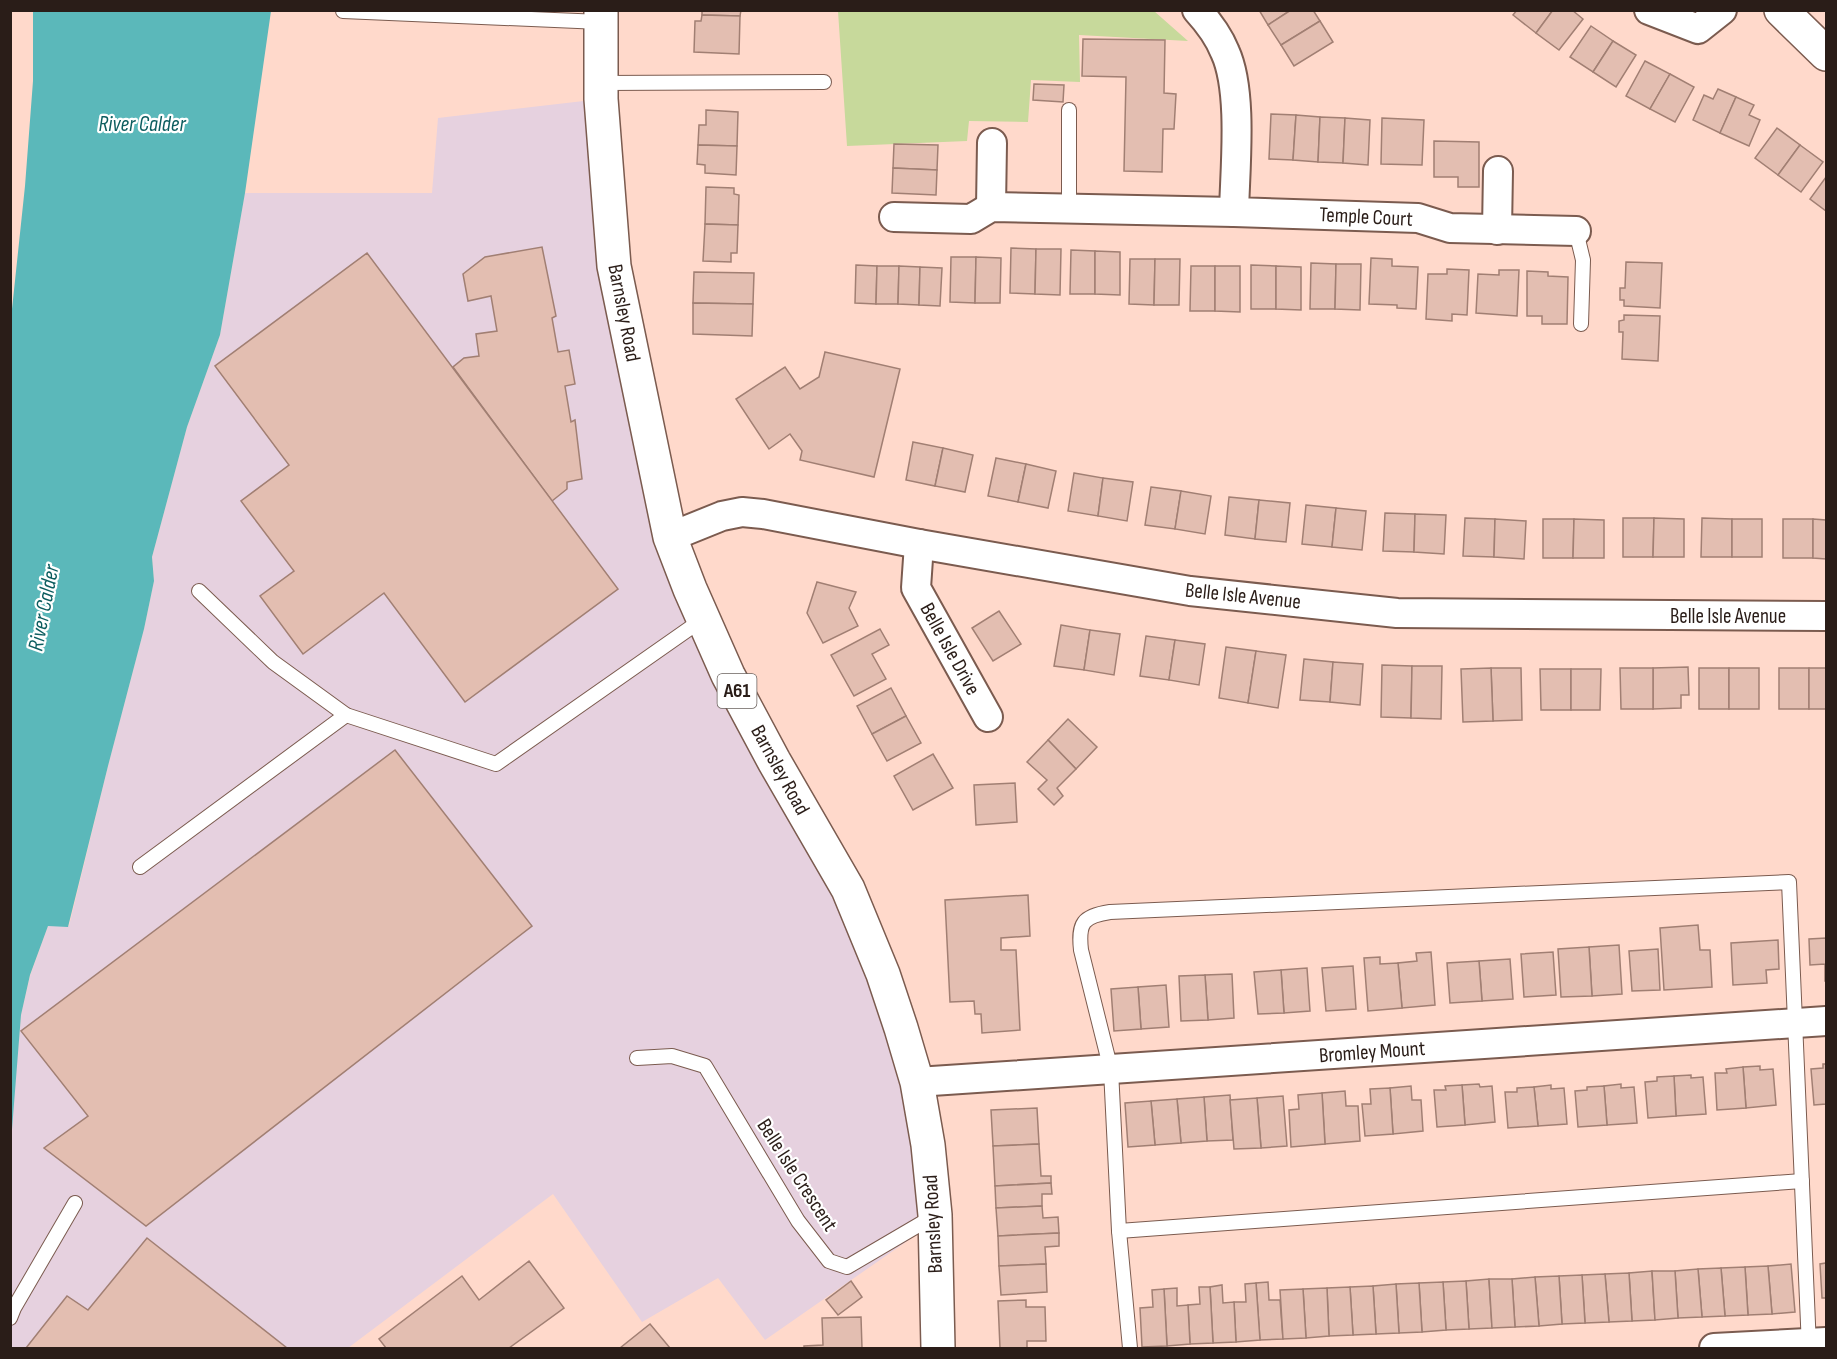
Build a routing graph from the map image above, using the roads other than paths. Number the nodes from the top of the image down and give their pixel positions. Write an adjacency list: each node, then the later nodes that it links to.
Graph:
1 (1197, 10): 15 (street)
2 (1648, 10): 3 (street)
3 (1722, 10)
4 (1781, 10): 7 (main road)
5 (343, 11): 6 (lane)
6 (601, 16): 9 (main road, Barnsley Road / A61)
7 (1827, 54)
8 (824, 82): 9 (lane)
9 (600, 83): 20 (main road, Barnsley Road / A61)
10 (1069, 110): 14 (lane)
11 (992, 143): 13 (street)
12 (1498, 171): 17 (street)
13 (991, 207): 14 (street, Temple Court); 16 (street, Temple Court)
14 (1069, 209): 15 (street, Temple Court)
15 (1234, 212): 17 (street, Temple Court)
16 (894, 217)
17 (1497, 230): 18 (street, Temple Court)
18 (1576, 231): 19 (lane)
19 (1581, 324)
20 (670, 537): 21 (street, Belle Isle Avenue); 24 (main road, Barnsley Road / A61)
21 (919, 544): 23 (street, Belle Isle Avenue); 26 (street, Belle Isle Drive)
22 (199, 591): 25 (lane)
23 (1827, 616)
24 (703, 619): 25 (lane); 32 (main road, Barnsley Road / A61)
25 (346, 715): 27 (lane)
26 (988, 717)
27 (140, 867)
28 (1827, 1021): 29 (street, Bromley Mount)
29 (1795, 1023): 31 (street, Bromley Mount); 31 (lane); 33 (lane)
30 (637, 1058): 35 (lane, Belle Isle Crescent)
31 (1111, 1070): 32 (street, Bromley Mount); 36 (lane)
32 (917, 1082): 35 (main road, Barnsley Road / A61)
33 (1802, 1181): 36 (lane); 38 (lane)
34 (75, 1203): 37 (lane)
35 (935, 1215): 39 (main road, Barnsley Road / A61)
36 (1119, 1231): 40 (lane)
37 (10, 1318)
38 (1815, 1344): 41 (street)
39 (938, 1348)
40 (1130, 1348)
41 (1714, 1348)

